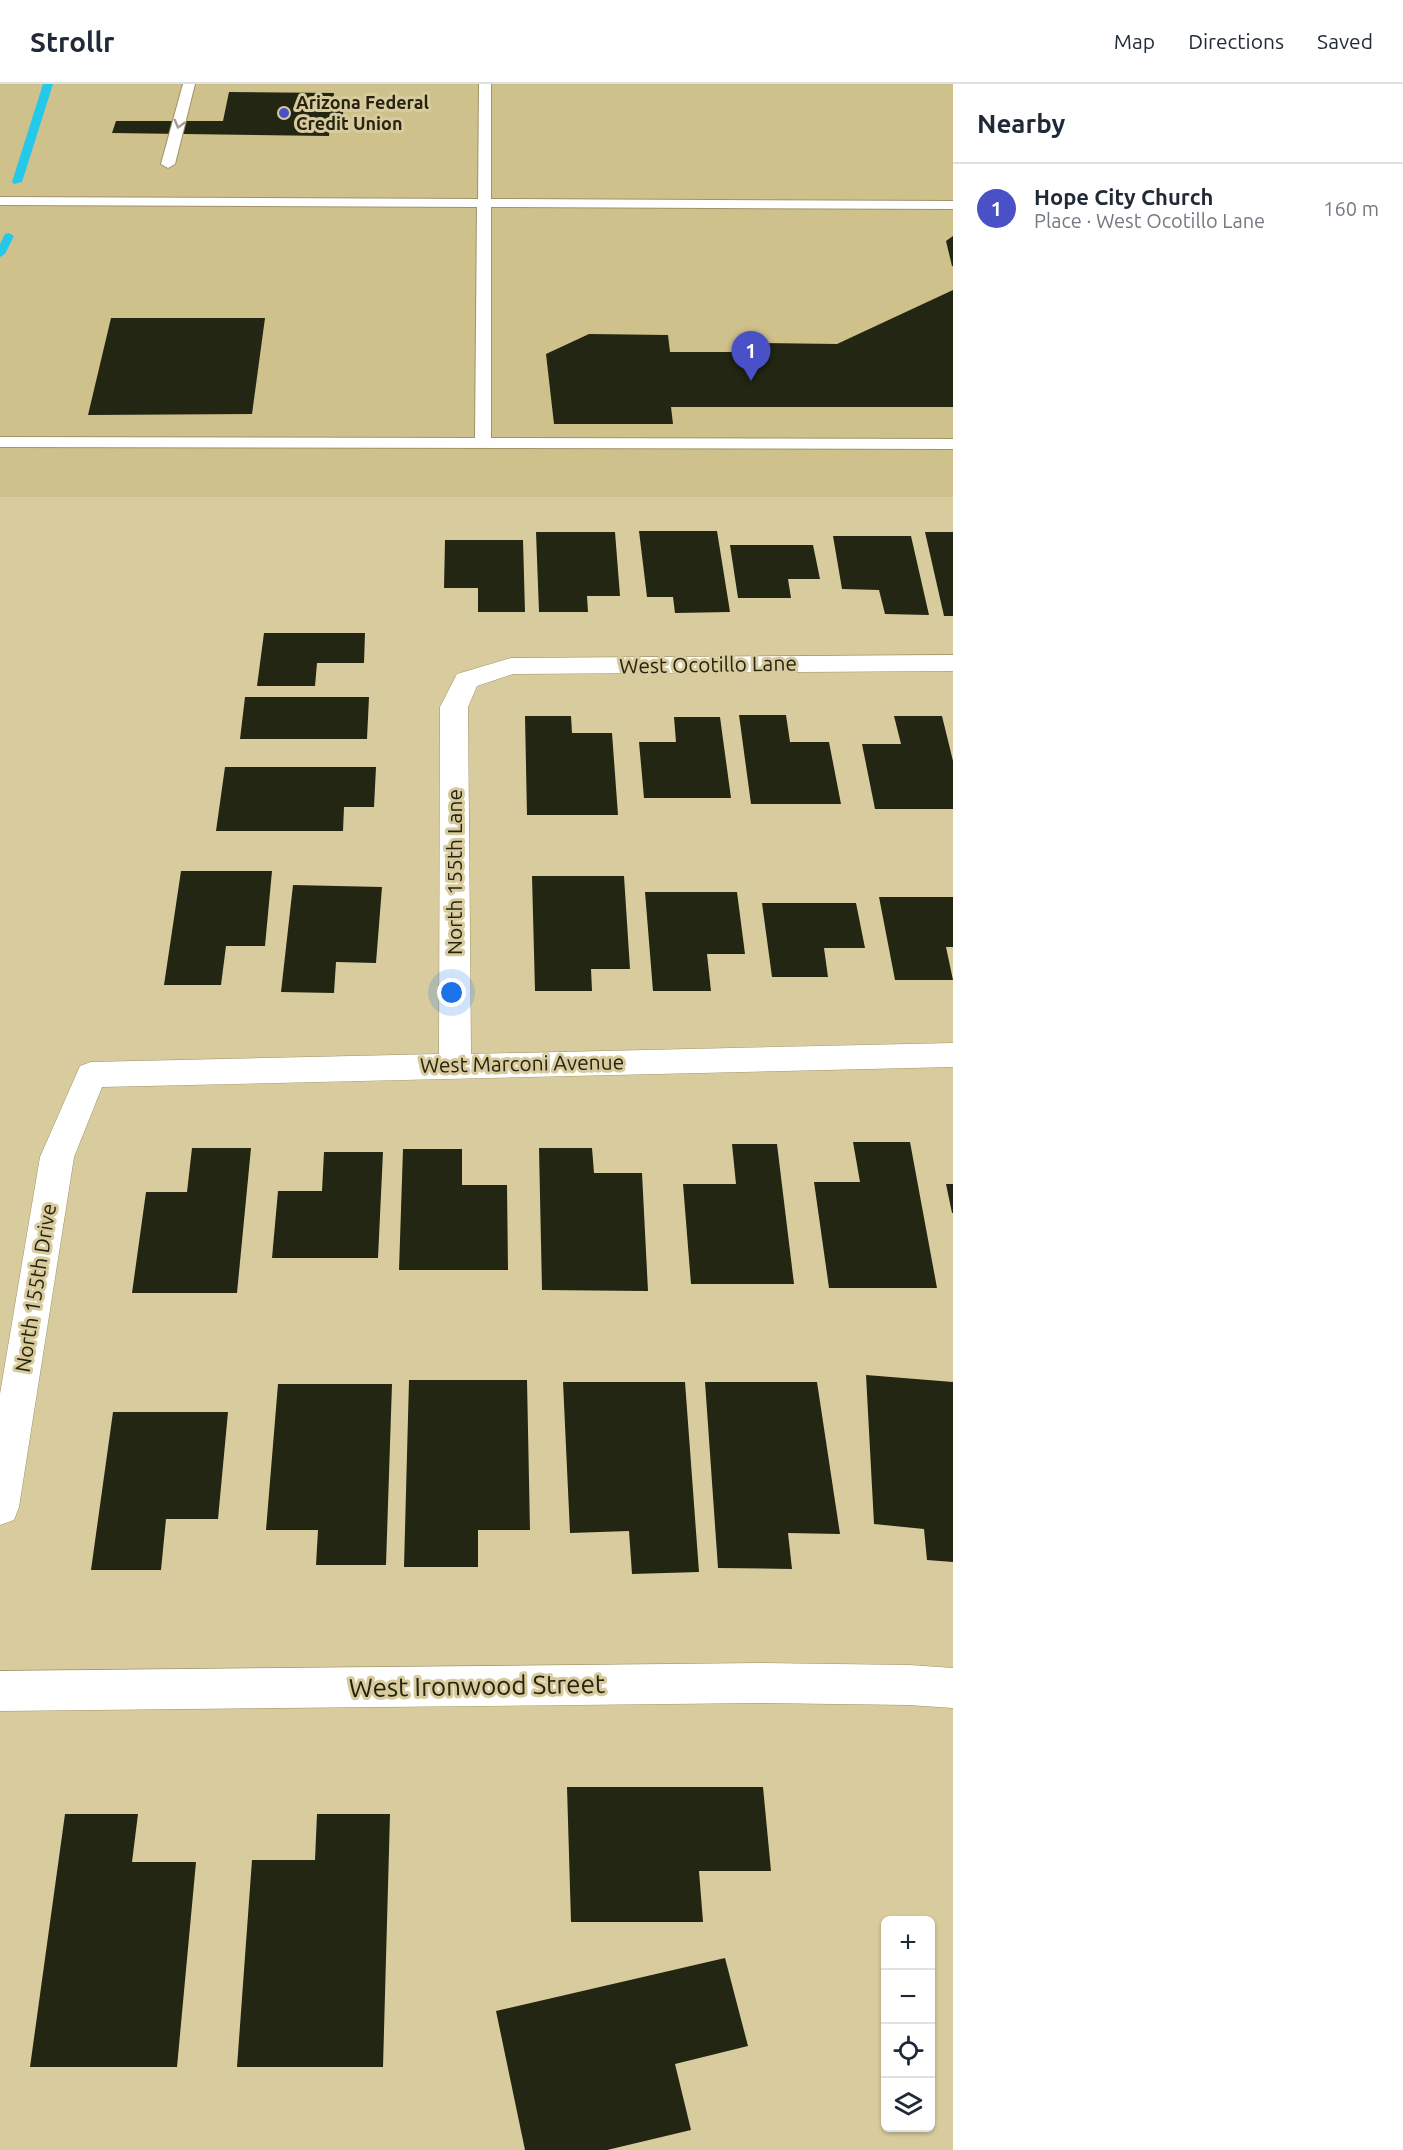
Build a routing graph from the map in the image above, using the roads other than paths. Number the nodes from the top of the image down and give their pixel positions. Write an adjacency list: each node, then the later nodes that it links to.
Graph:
1 (189, 84): 3 (lane, one-way to 3)
2 (485, 84): 5 (lane)
3 (168, 164)
4 (0, 201): 5 (lane)
5 (484, 204): 6 (lane); 8 (lane)
6 (953, 205)
7 (0, 442): 8 (lane)
8 (483, 443): 9 (lane)
9 (953, 444)
10 (953, 663): 11 (street, West Ocotillo Lane)
11 (466, 680): 13 (street, North 155th Lane)
12 (953, 1055): 13 (street, West Marconi Avenue)
13 (455, 1066): 14 (street, West Marconi Avenue)
14 (91, 1075): 15 (street, North 155th Drive)
15 (0, 1507)
16 (953, 1688): 17 (street, West Ironwood Street)
17 (0, 1691)

